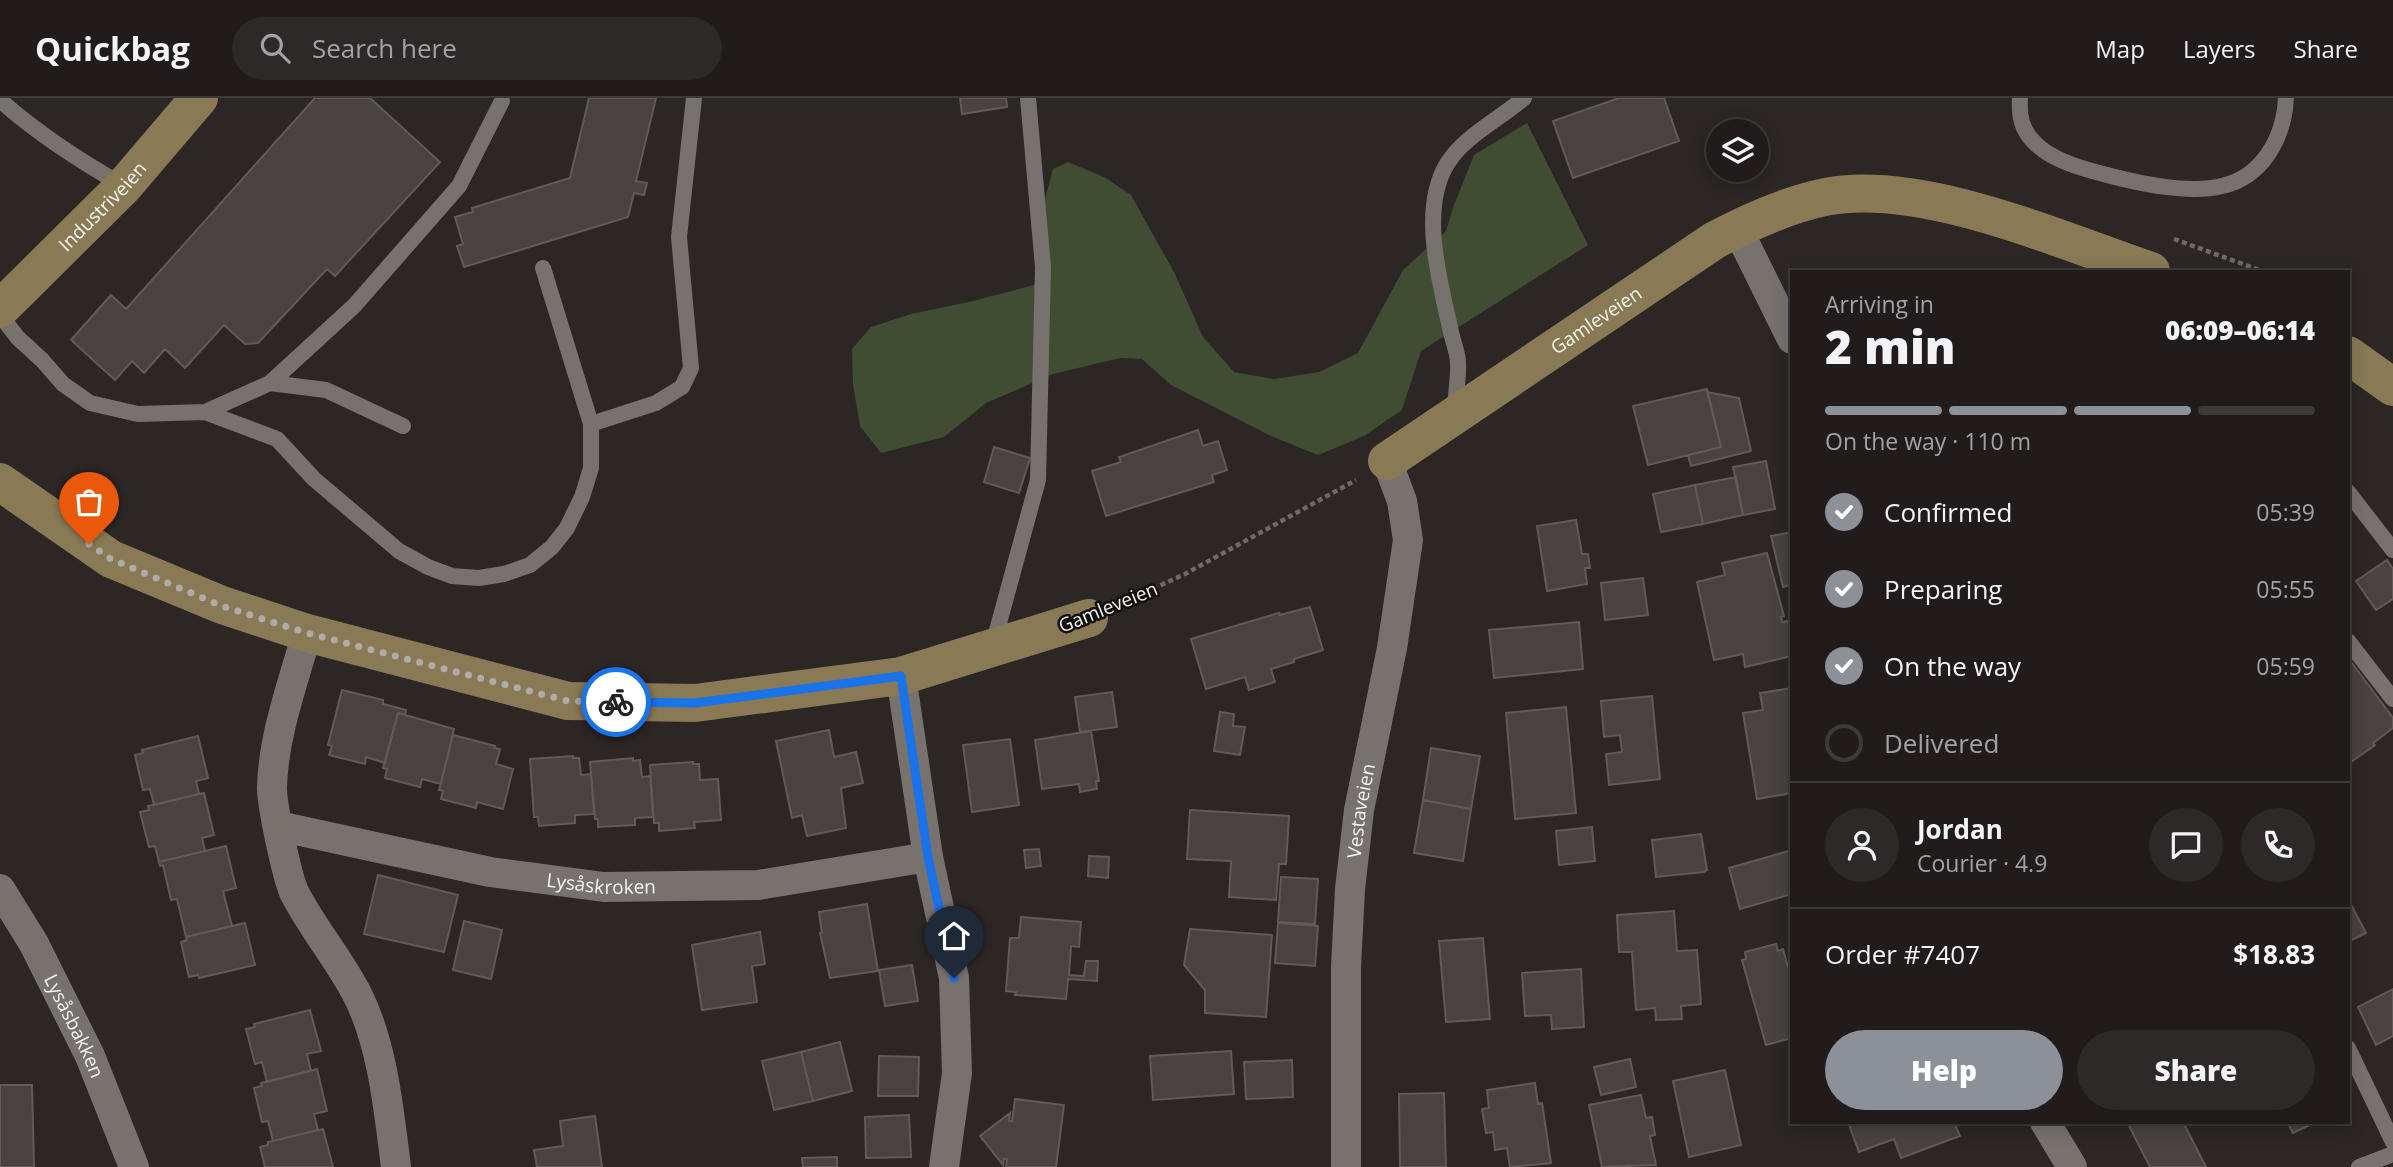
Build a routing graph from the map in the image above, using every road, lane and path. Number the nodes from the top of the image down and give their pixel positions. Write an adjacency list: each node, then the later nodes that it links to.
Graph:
1 (199, 98): 9 (street, Industriveien)
2 (694, 98): 21 (lane)
3 (1028, 98): 30 (lane)
4 (1524, 98): 20 (lane)
5 (2020, 98): 6 (lane)
6 (2286, 98)
7 (0, 100): 9 (lane)
8 (502, 101): 17 (lane)
9 (124, 187): 13 (street, Industriveien)
10 (1737, 228): 12 (street, Gamleveien); 15 (street); 20 (street, Gamleveien)
11 (543, 268): 21 (lane)
12 (2148, 270)
13 (0, 309)
14 (0, 315): 19 (lane)
15 (1790, 335)
16 (2350, 356): 18 (street)
17 (270, 383): 19 (lane); 22 (lane)
18 (2393, 387)
19 (205, 412): 21 (lane)
20 (1455, 417): 23 (street, Gamleveien)
21 (590, 425)
22 (403, 426)
23 (1387, 461): 27 (path, Gamleveien); 43 (street, Vestaveien)
24 (0, 482): 28 (street, Gamleveien)
25 (2350, 495): 26 (lane)
26 (2393, 550)
27 (1089, 618): 30 (street, Gamleveien)
28 (307, 633): 31 (street, Gamleveien); 33 (street)
29 (2350, 644): 32 (lane)
30 (993, 648): 31 (street, Gamleveien)
31 (901, 676): 34 (street)
32 (2393, 699)
33 (278, 826): 34 (street, Lysåskroken); 41 (street)
34 (928, 857): 42 (street)
35 (0, 890): 40 (street, Lysåsbakken)
36 (2350, 1052): 38 (lane)
37 (2046, 1124): 44 (street)
38 (2393, 1142)
39 (2393, 1154): 45 (lane)
40 (134, 1167)
41 (396, 1167)
42 (944, 1167)
43 (1346, 1167)
44 (2072, 1167)
45 (2359, 1167)

